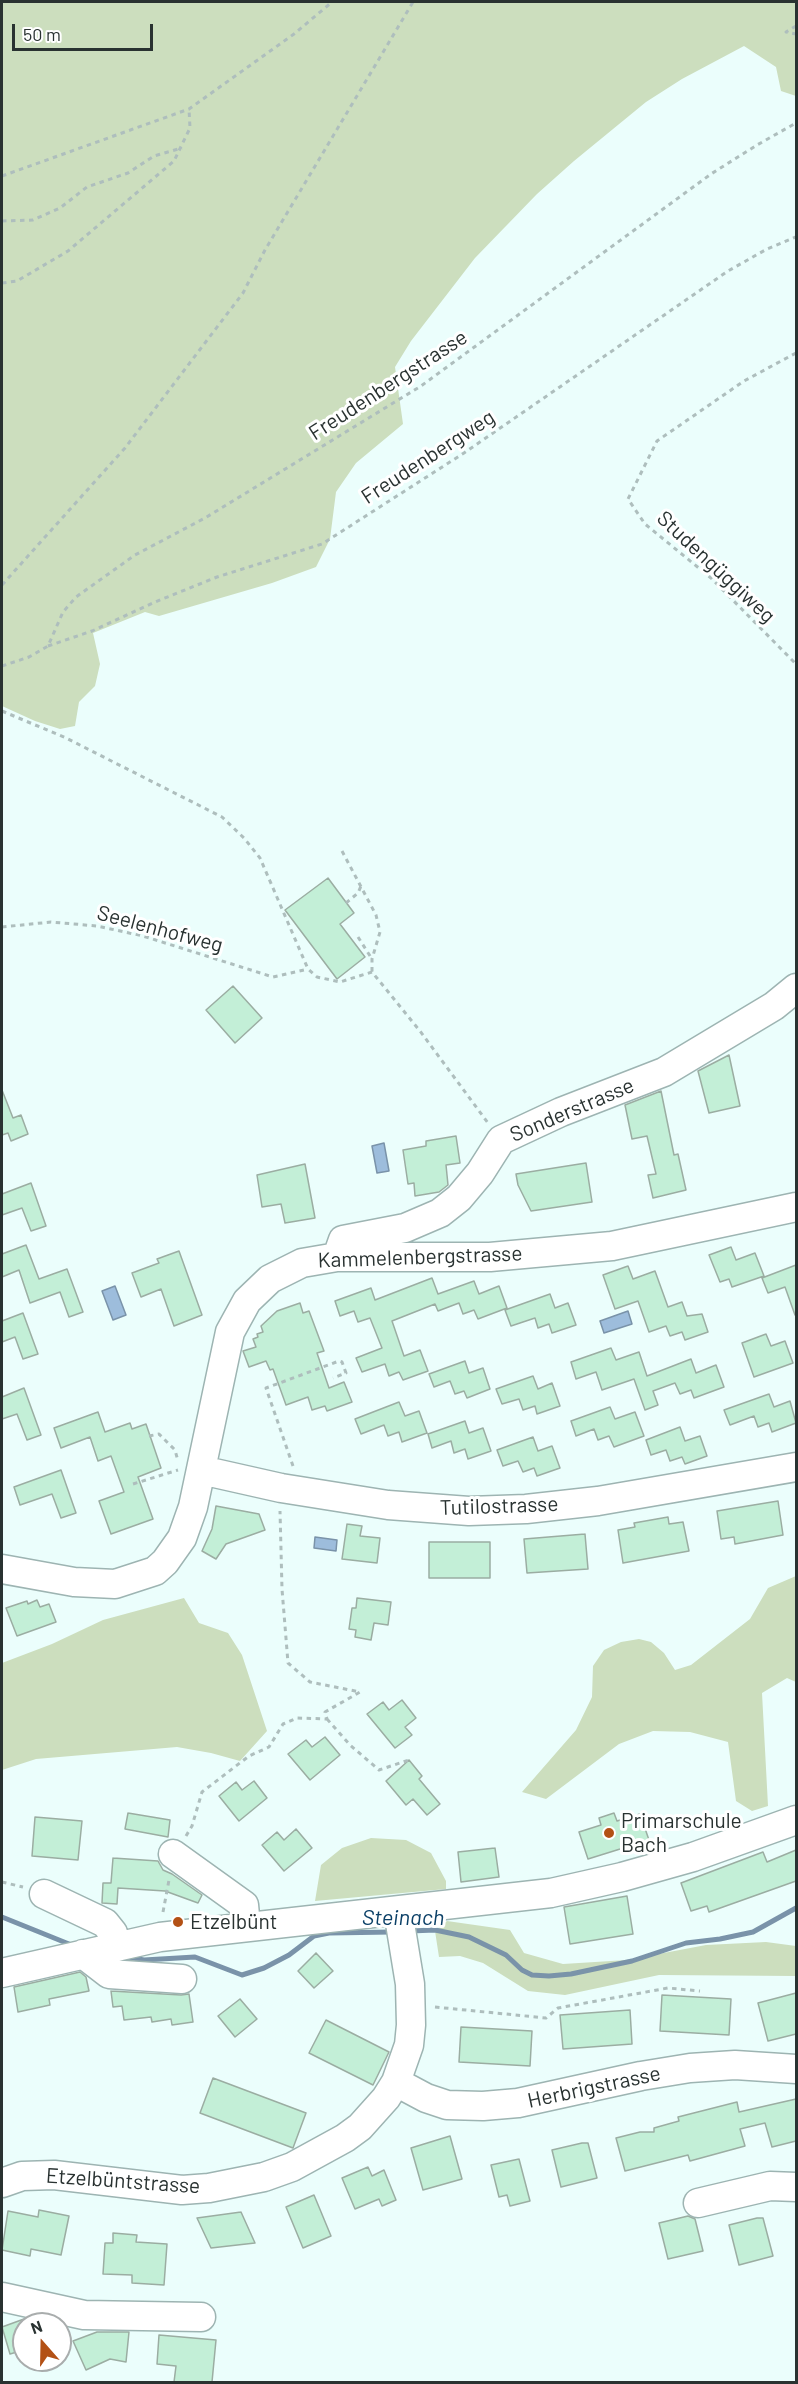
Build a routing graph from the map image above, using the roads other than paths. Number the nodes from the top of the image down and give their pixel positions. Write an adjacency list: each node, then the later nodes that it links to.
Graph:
1 (796, 988): 3 (street, Sonderstrasse)
2 (796, 1207): 3 (street, Kammelenbergstrasse)
3 (337, 1257): 4 (street, Kammelenbergstrasse)
4 (186, 1465): 5 (street, Tutilostrasse); 6 (street, Kammelenbergstrasse)
5 (796, 1467)
6 (2, 1569)
7 (796, 1820): 11 (street)
8 (173, 1854): 10 (street)
9 (44, 1894): 12 (street)
10 (246, 1926): 11 (street); 12 (street)
11 (401, 1928): 17 (street, Etzelbüntstrasse)
12 (115, 1947): 13 (street)
13 (83, 1954): 14 (street); 15 (street)
14 (2, 1973)
15 (182, 1979)
16 (796, 2069): 17 (street, Herbrigstrasse)
17 (396, 2082): 18 (street, Etzelbüntstrasse)
18 (2, 2183)
19 (796, 2187): 20 (street)
20 (698, 2203)
21 (2, 2297): 22 (street)
22 (201, 2317)

